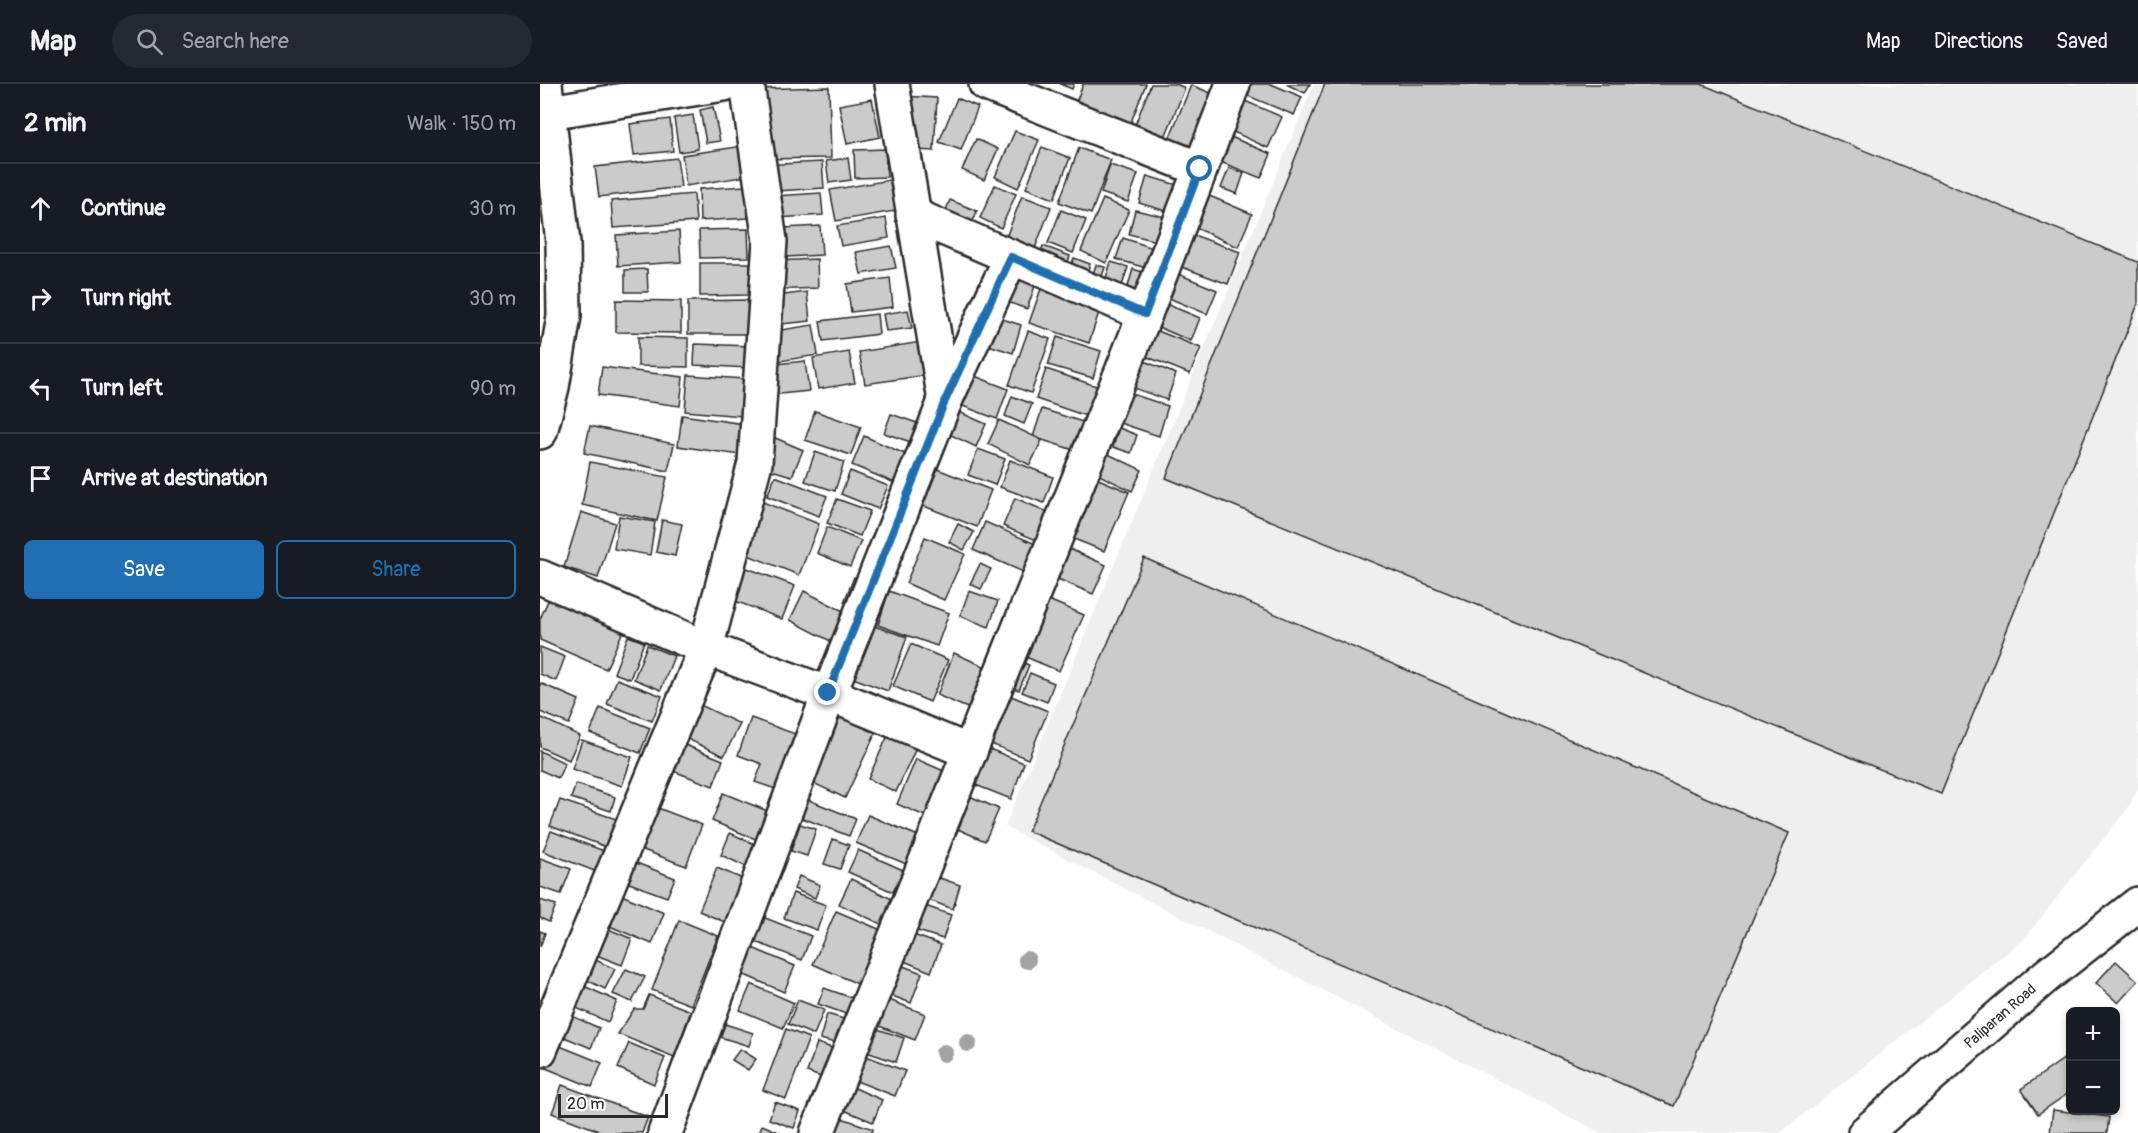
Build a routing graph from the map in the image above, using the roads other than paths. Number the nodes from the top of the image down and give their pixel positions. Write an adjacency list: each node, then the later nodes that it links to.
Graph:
1 (724, 84): 6 (street)
2 (747, 84): 14 (street)
3 (892, 84): 8 (street)
4 (986, 84): 7 (street)
5 (1233, 84): 7 (street)
6 (547, 98): 12 (street)
7 (1200, 169): 10 (street)
8 (914, 215): 9 (street); 11 (street)
9 (1011, 257): 10 (street); 11 (street)
10 (1145, 314): 16 (street)
11 (945, 401): 15 (street)
12 (540, 432)
13 (540, 577): 14 (street)
14 (706, 648): 15 (street); 18 (street)
15 (828, 693): 16 (street); 19 (street)
16 (970, 752): 20 (street)
17 (2138, 904): 21 (street, Paliparan Road)
18 (540, 1050)
19 (665, 1133)
20 (817, 1133)
21 (1865, 1133)

